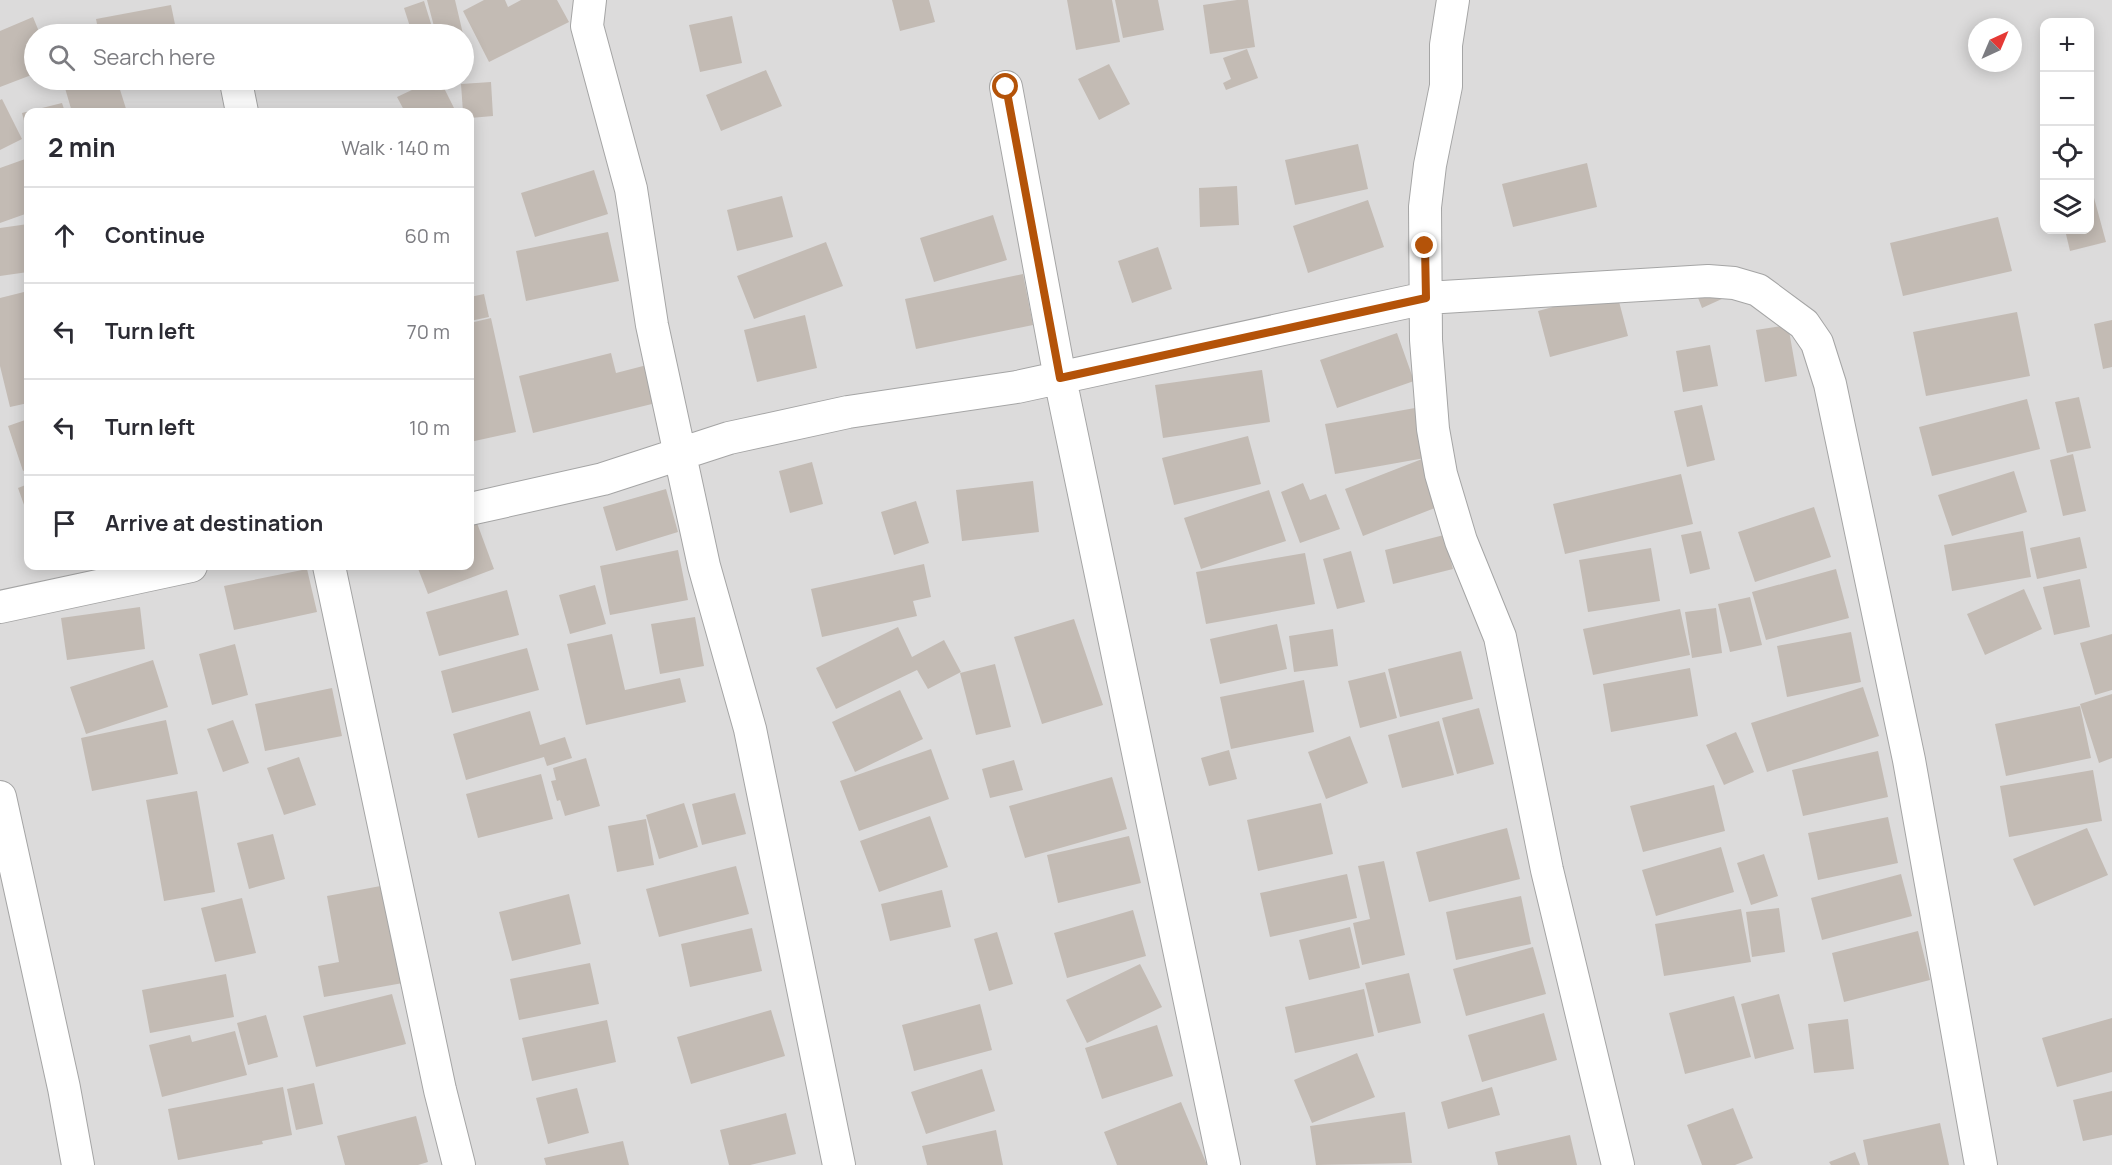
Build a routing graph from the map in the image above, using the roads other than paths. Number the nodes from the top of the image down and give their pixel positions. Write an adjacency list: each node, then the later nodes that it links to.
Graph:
1 (590, 0): 6 (street)
2 (1453, 0): 4 (street)
3 (1006, 87): 5 (street)
4 (1426, 298): 5 (street); 16 (street); 17 (street)
5 (1060, 378): 6 (street); 15 (street)
6 (682, 455): 7 (street); 14 (street)
7 (474, 508)
8 (171, 570): 10 (street)
9 (330, 570): 13 (street)
10 (0, 607)
11 (0, 796): 12 (street)
12 (78, 1165)
13 (459, 1165)
14 (839, 1165)
15 (1224, 1165)
16 (1618, 1165)
17 (1981, 1165)

